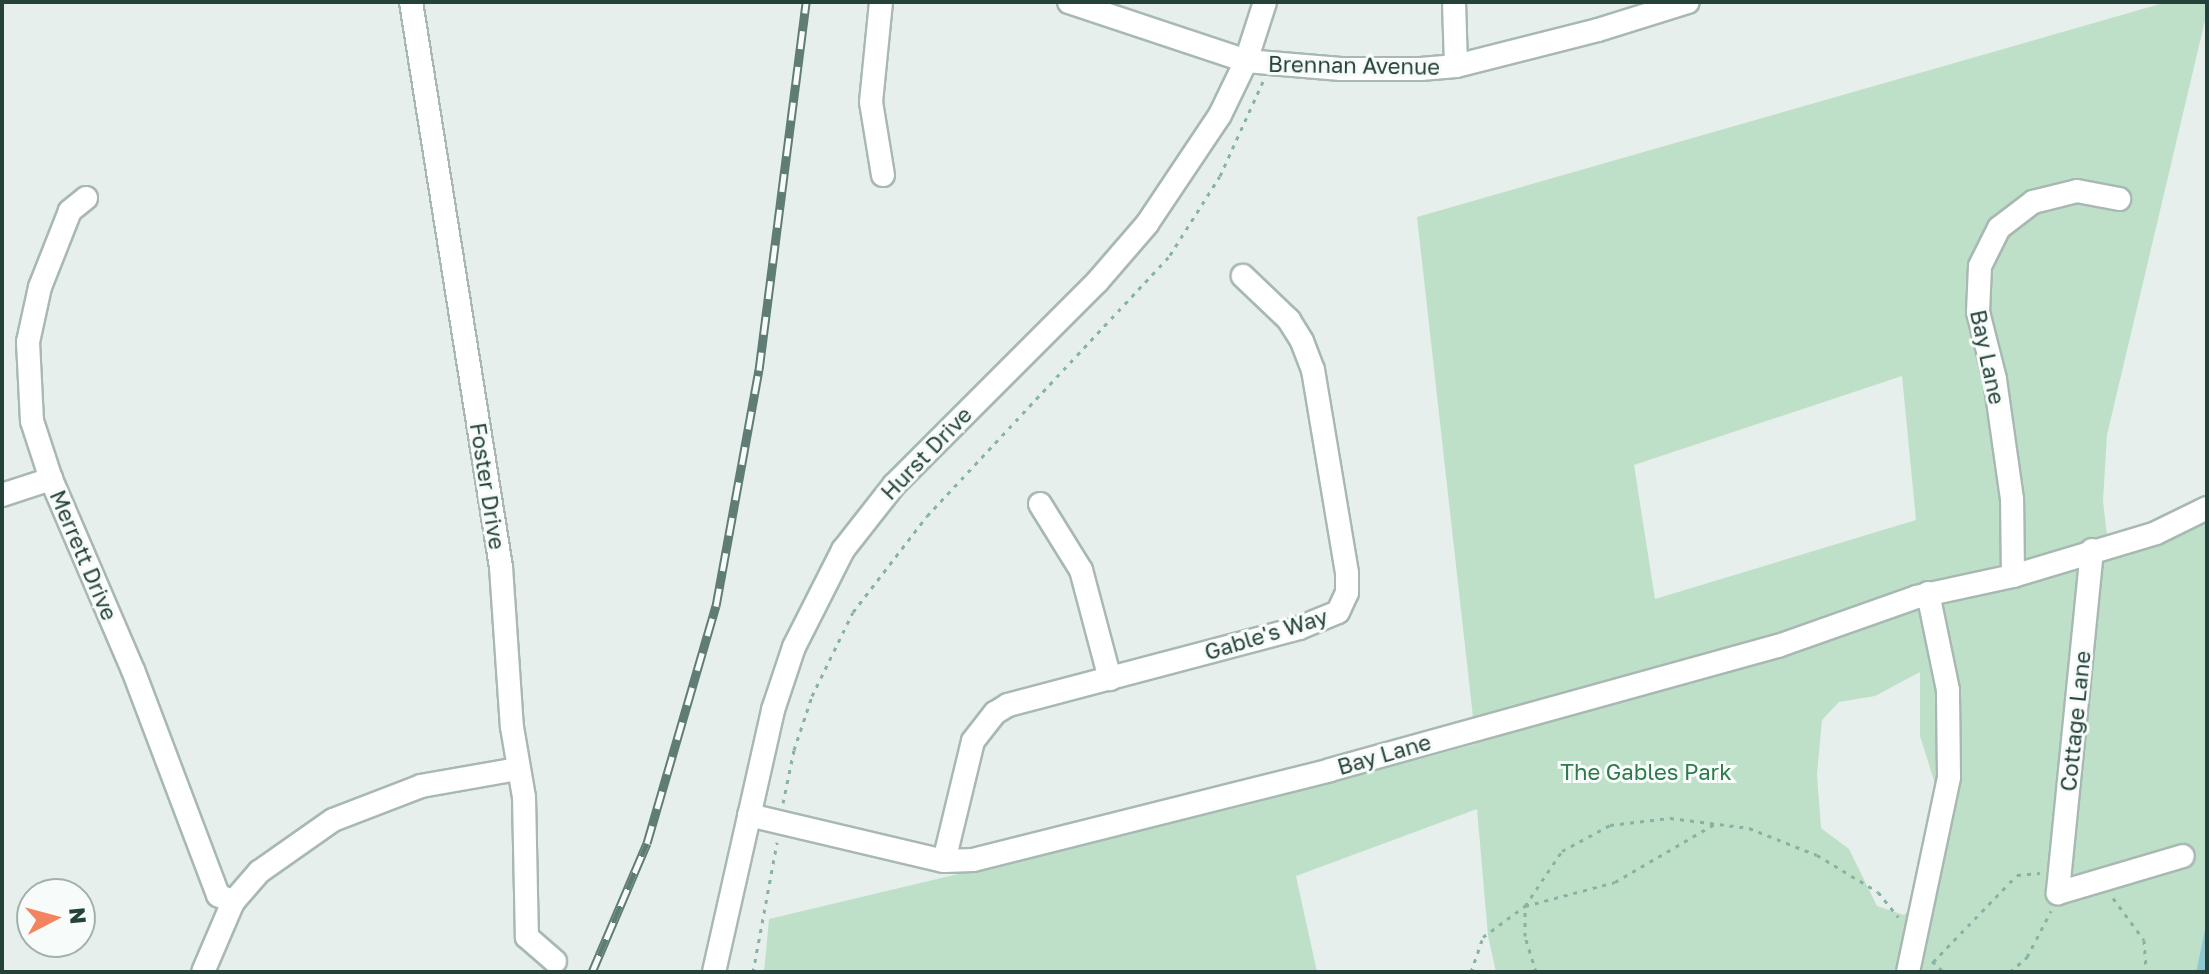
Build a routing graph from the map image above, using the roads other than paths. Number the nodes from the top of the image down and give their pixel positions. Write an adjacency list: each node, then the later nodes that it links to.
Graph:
1 (411, 2): 21 (street, Foster Drive)
2 (881, 2): 9 (street)
3 (1069, 2): 7 (street, Brennan Avenue)
4 (1265, 2): 7 (street, Hurst Drive)
5 (1454, 2): 8 (street)
6 (1688, 2): 8 (street, Brennan Avenue)
7 (1246, 61): 8 (street, Brennan Avenue); 22 (street, Hurst Drive)
8 (1456, 66)
9 (883, 175)
10 (86, 198): 13 (street, Merrett Drive)
11 (2119, 199): 18 (street, Bay Lane)
12 (1243, 276): 20 (street, Gable's Way)
13 (51, 479): 14 (street); 25 (street, Merrett Drive)
14 (2, 495)
15 (1040, 504): 20 (street)
16 (2207, 508): 17 (street, Bay Lane)
17 (2092, 550): 18 (street, Bay Lane); 23 (street, Cottage Lane)
18 (2013, 576): 19 (street, Bay Lane)
19 (1928, 593): 24 (street, Bay Lane); 29 (street)
20 (1110, 679): 24 (street, Gable's Way)
21 (517, 769): 25 (street); 26 (street, Foster Drive)
22 (749, 815): 24 (street, Bay Lane); 28 (street, Hurst Drive)
23 (2183, 856)
24 (944, 861)
25 (233, 902): 27 (street)
26 (555, 961)
27 (203, 972)
28 (714, 972)
29 (1908, 972)

